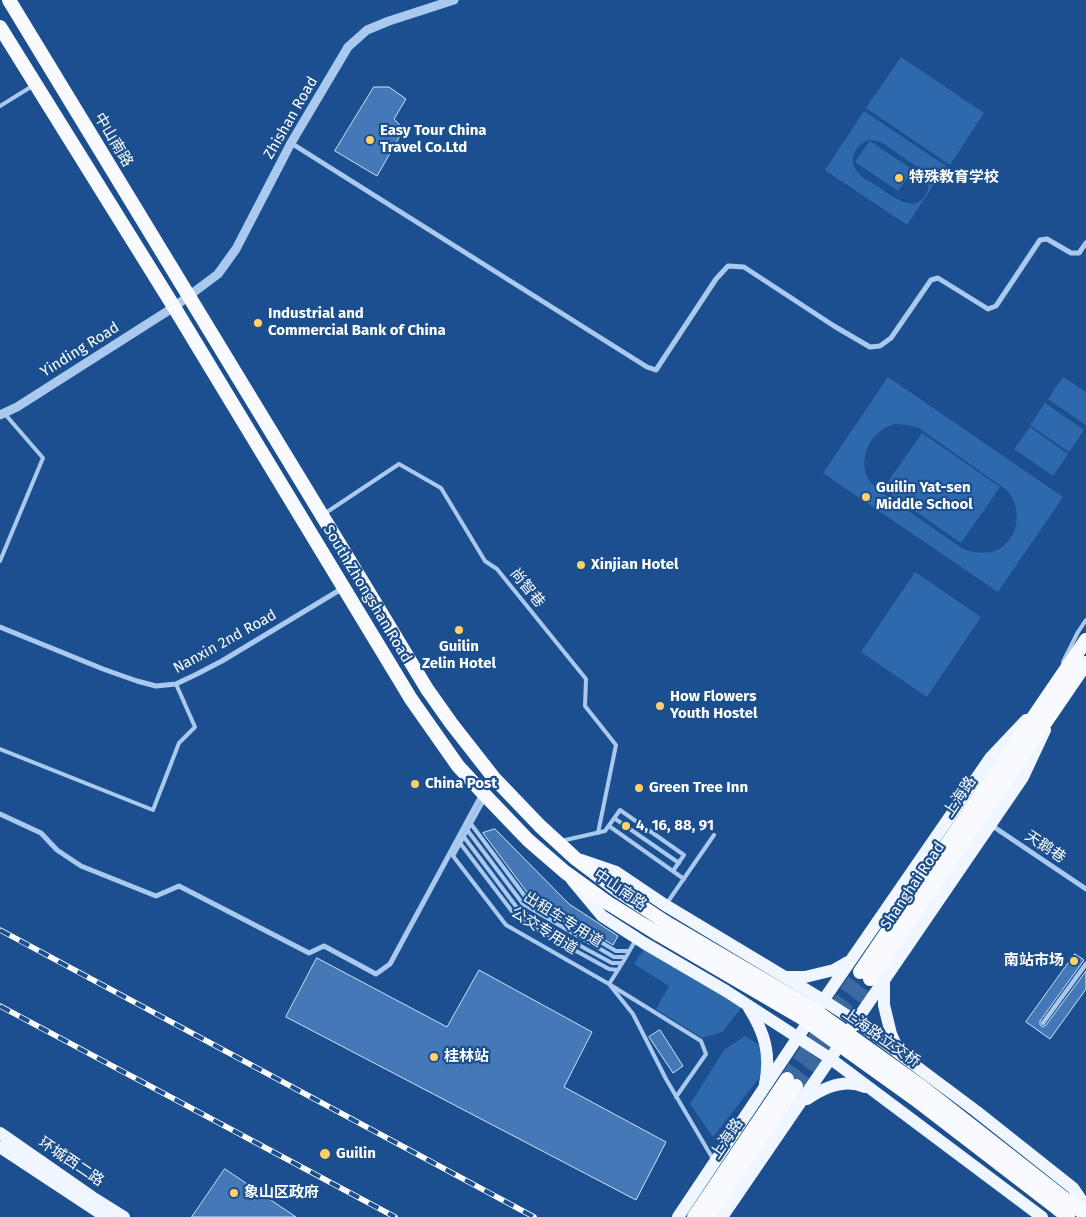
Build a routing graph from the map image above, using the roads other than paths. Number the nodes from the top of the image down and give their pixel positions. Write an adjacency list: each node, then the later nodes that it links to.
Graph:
1 (9, 0): 8 (highway, 中山南路)
2 (454, 0): 6 (street, Zhishan Road)
3 (0, 27): 4 (highway)
4 (36, 84): 5 (lane); 9 (highway)
5 (0, 106)
6 (291, 143): 7 (street); 8 (street, Zhishan Road)
7 (1086, 243)
8 (189, 296): 9 (street, Zhishan Road); 11 (highway, South Zhongshan Road)
9 (174, 308): 10 (street, Yinding Road); 13 (highway, South Zhongshan Road)
10 (2, 414): 12 (lane)
11 (322, 516): 29 (lane, 尚智巷); 32 (highway, South Zhongshan Road)
12 (0, 561)
13 (344, 588): 19 (street, Nanxin 2nd Road); 22 (highway, South Zhongshan Road)
14 (1086, 620): 20 (lane)
15 (0, 627): 19 (street, Nanxin 2nd Road)
16 (1086, 640): 20 (highway)
17 (1086, 663): 20 (highway, Shanghai Road)
18 (1080, 682): 20 (lane)
19 (176, 684): 21 (lane)
20 (1049, 706): 26 (main road); 45 (main road); 50 (highway, Shanghai Road)
21 (0, 749)
22 (484, 795): 23 (street); 25 (lane); 37 (highway, South Zhongshan Road)
23 (0, 814)
24 (614, 818): 27 (lane); 35 (lane); 35 (lane)
25 (471, 824): 28 (lane); 43 (lane)
26 (990, 825): 39 (street, 天鹅巷); 50 (main road)
27 (609, 826): 29 (lane); 36 (lane)
28 (468, 831): 31 (lane); 44 (lane)
29 (598, 833): 32 (lane)
30 (714, 835): 38 (lane)
31 (464, 837): 33 (lane); 46 (lane, 出租车专用道)
32 (557, 842): 34 (highway, South Zhongshan Road)
33 (460, 843): 48 (lane, 出租车专用道); 51 (lane, 公交专用道)
34 (576, 859): 40 (main road); 41 (highway, 中山南路)
35 (679, 862): 36 (lane)
36 (673, 871): 38 (lane)
37 (565, 872): 41 (highway, 中山南路); 42 (main road)
38 (684, 879): 40 (lane)
39 (1086, 889)
40 (666, 906): 49 (main road)
41 (662, 928): 67 (highway, 上海路立交桥, bridge)
42 (637, 938): 43 (lane); 53 (main road)
43 (629, 951): 44 (lane)
44 (626, 957): 46 (lane)
45 (850, 961): 49 (main road); 52 (main road)
46 (622, 963): 48 (lane)
47 (1086, 964): 55 (street)
48 (618, 970): 51 (lane)
49 (784, 977): 52 (main road)
50 (871, 977): 54 (main road); 57 (main road)
51 (609, 984): 61 (lane, 公交专用道); 61 (lane)
52 (823, 1000): 54 (main road); 56 (main road)
53 (746, 1004): 56 (main road); 59 (main road)
54 (857, 1022): 57 (main road); 58 (main road)
55 (1043, 1023)
56 (798, 1037): 58 (main road); 59 (main road)
57 (901, 1054): 66 (main road)
58 (831, 1059): 60 (main road); 62 (main road)
59 (764, 1088): 65 (main road)
60 (874, 1091): 62 (main road); 76 (main road)
61 (676, 1097): 65 (lane)
62 (800, 1104): 75 (main road)
63 (0, 1133): 68 (main road, 环城西二路)
64 (0, 1147): 68 (main road)
65 (714, 1161): 72 (main road)
66 (1086, 1207)
67 (1064, 1208): 69 (highway)
68 (101, 1211): 70 (main road, 环城西二路); 71 (main road)
69 (1086, 1215)
70 (124, 1217)
71 (132, 1217)
72 (678, 1217)
73 (694, 1217): 74 (highway, 上海路)
74 (708, 1217)
75 (722, 1217)
76 (1042, 1217)

